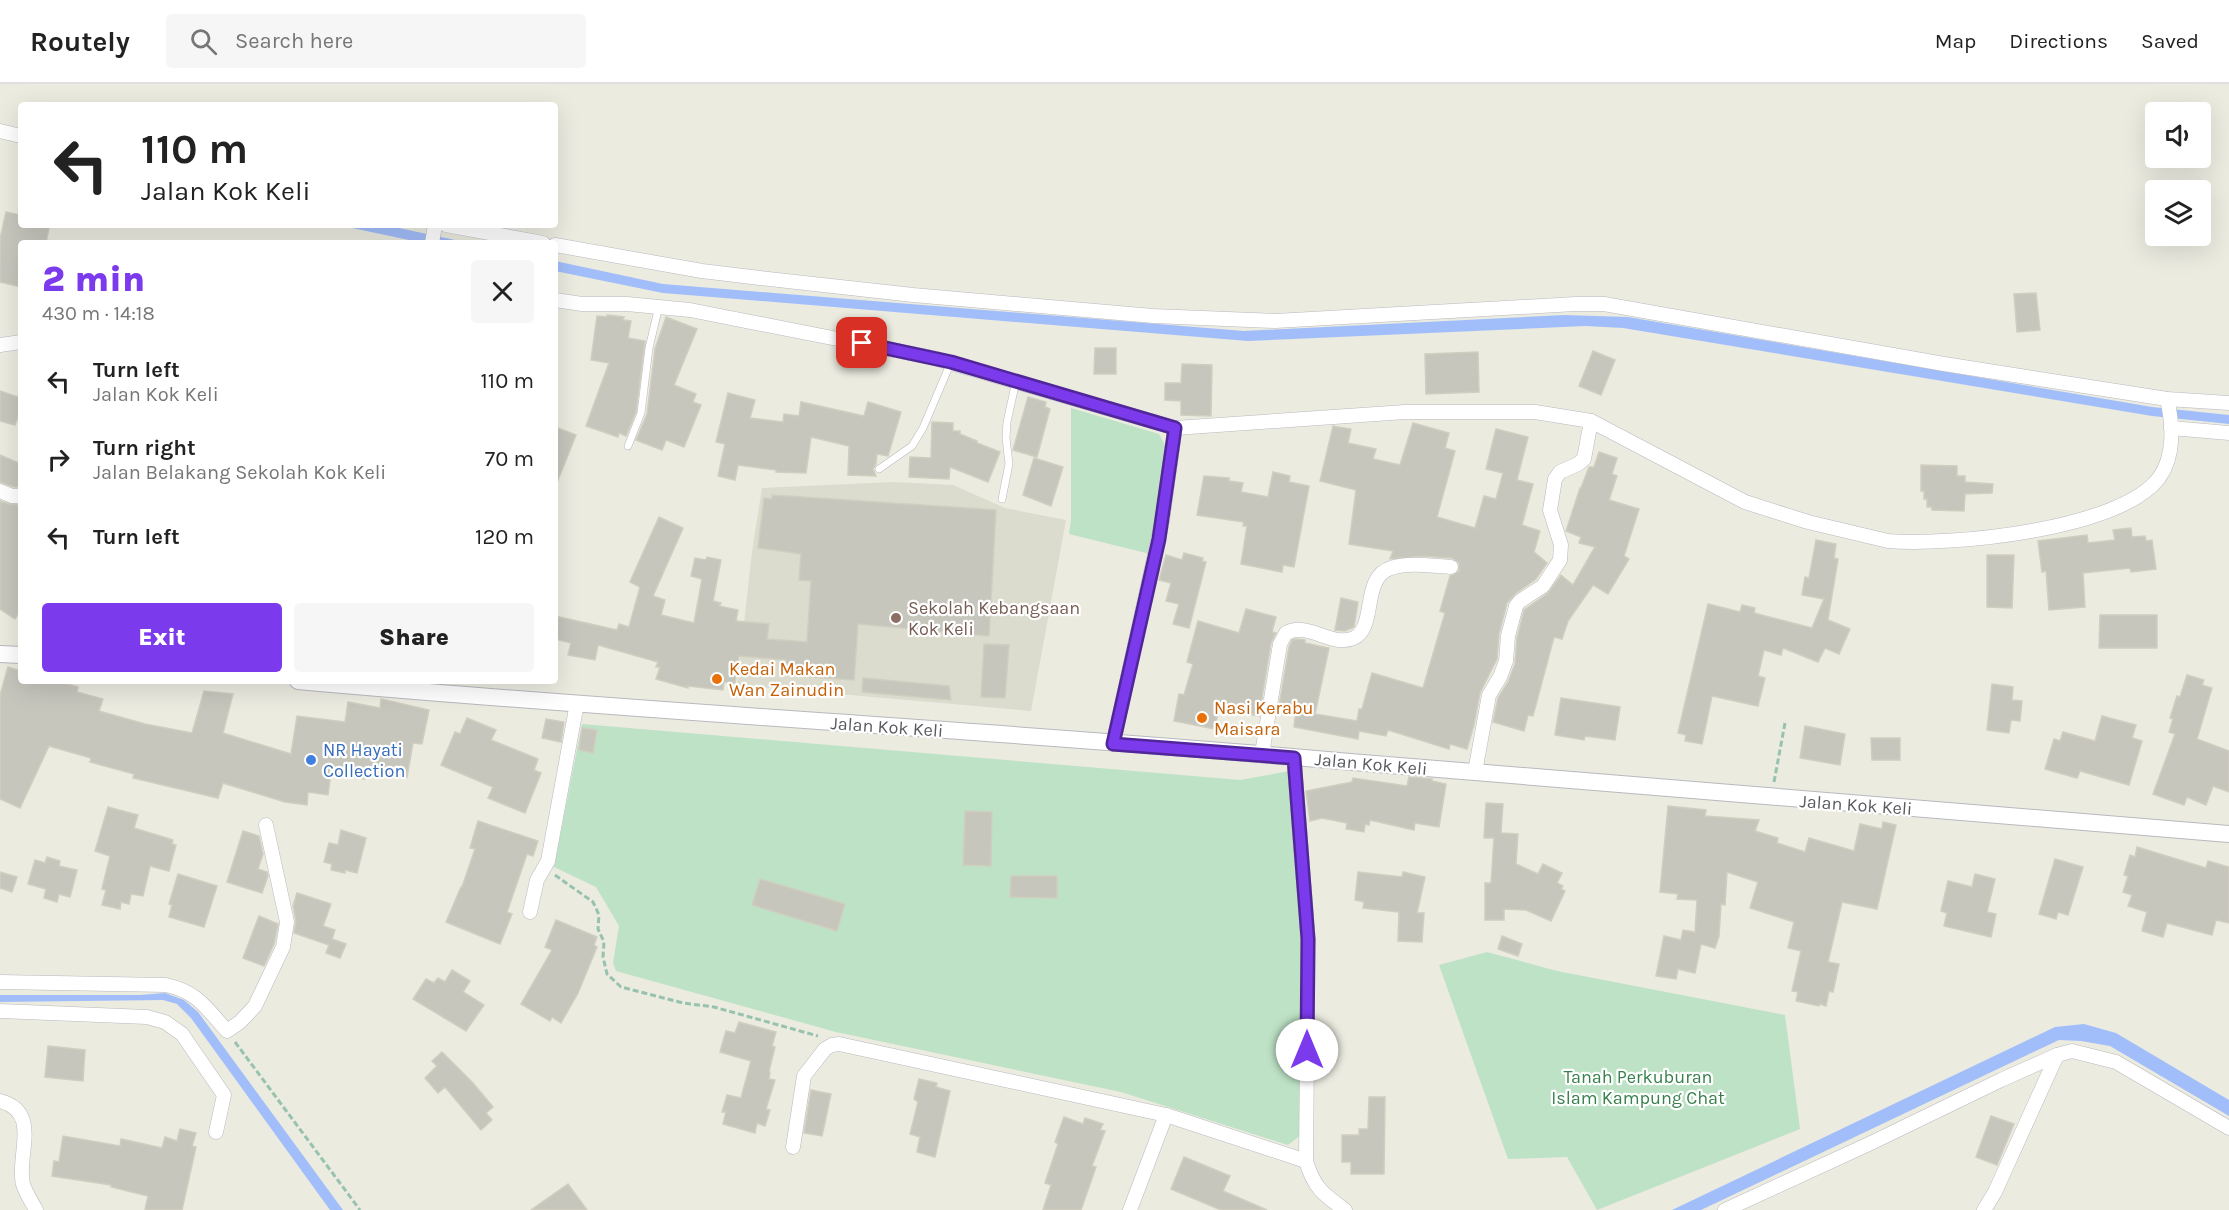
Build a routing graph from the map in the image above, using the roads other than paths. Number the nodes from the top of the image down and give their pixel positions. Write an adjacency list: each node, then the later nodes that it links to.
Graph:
1 (0, 131): 2 (street)
2 (18, 135)
3 (451, 228): 4 (street)
4 (525, 240)
5 (558, 246): 12 (street)
6 (558, 300): 7 (street)
7 (659, 306): 10 (street); 18 (lane)
8 (18, 342): 9 (street)
9 (0, 345)
10 (951, 362): 11 (street); 19 (lane)
11 (1016, 381): 15 (street); 22 (lane)
12 (2168, 402): 13 (street); 16 (street)
13 (2229, 403)
14 (1591, 422): 15 (street); 16 (street); 32 (street)
15 (1175, 428): 29 (street)
16 (2171, 428): 17 (street)
17 (2229, 433)
18 (628, 446)
19 (879, 469)
20 (0, 491): 21 (street)
21 (18, 495)
22 (1002, 499)
23 (1451, 567): 30 (street)
24 (0, 655): 25 (street)
25 (18, 656)
26 (373, 684): 27 (street, Jalan Kok Keli)
27 (398, 685): 28 (street, Jalan Kok Keli)
28 (578, 703): 29 (street, Jalan Kok Keli); 35 (street)
29 (1113, 744): 30 (street, Jalan Kok Keli)
30 (1262, 754): 31 (street, Jalan Kok Keli)
31 (1294, 758): 32 (street, Jalan Kok Keli); 44 (street)
32 (1475, 772): 34 (street, Jalan Kok Keli)
33 (266, 825): 36 (street)
34 (2229, 834)
35 (530, 912)
36 (0, 982)
37 (0, 1011): 42 (street)
38 (2057, 1055): 41 (street); 48 (street); 49 (street)
39 (0, 1101): 45 (street)
40 (1166, 1115): 43 (street); 44 (street); 46 (street)
41 (2229, 1128)
42 (216, 1132)
43 (793, 1147)
44 (1306, 1161): 47 (street)
45 (36, 1210)
46 (1130, 1210)
47 (1345, 1210)
48 (1725, 1210)
49 (1984, 1210)

